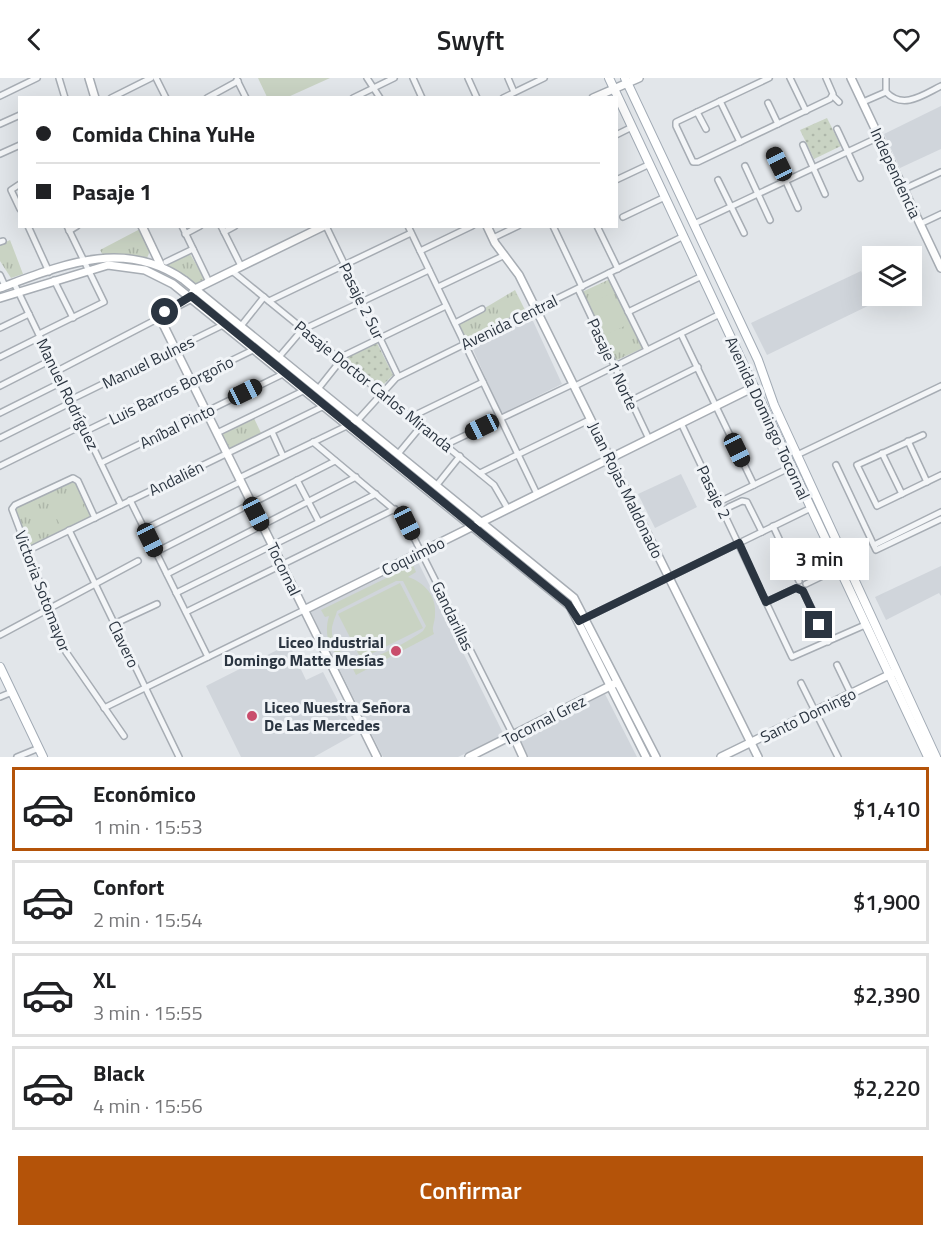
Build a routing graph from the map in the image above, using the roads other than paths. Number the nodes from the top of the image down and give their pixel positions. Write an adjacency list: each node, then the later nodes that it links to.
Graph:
1 (37, 78): 26 (street)
2 (59, 78): 27 (street)
3 (89, 78): 28 (street)
4 (151, 78): 29 (street)
5 (156, 78): 30 (street)
6 (367, 78): 22 (street)
7 (394, 78): 22 (street)
8 (413, 78): 35 (street)
9 (468, 78): 36 (street)
10 (508, 78): 24 (street)
11 (543, 78): 24 (street)
12 (609, 78): 23 (main road, Avenida Domingo Tocornal)
13 (639, 78): 20 (street)
14 (769, 78): 42 (street)
15 (790, 78): 46 (street)
16 (826, 78): 40 (street)
17 (851, 78): 44 (street, Independencia)
18 (886, 78): 25 (street)
19 (237, 80): 31 (street); 32 (street)
20 (627, 81): 23 (street); 72 (main road, Avenida Domingo Tocornal)
21 (941, 86): 25 (street)
22 (375, 87): 33 (street); 34 (street)
23 (614, 88): 38 (street); 39 (main road, Avenida Domingo Tocornal)
24 (514, 92): 37 (street)
25 (886, 92): 44 (street)
26 (0, 96)
27 (64, 96)
28 (94, 96)
29 (115, 96)
30 (165, 96)
31 (209, 96)
32 (245, 96)
33 (357, 96)
34 (379, 96)
35 (421, 96)
36 (476, 96)
37 (506, 96)
38 (598, 96)
39 (618, 96)
40 (833, 96): 43 (street); 46 (street)
41 (618, 97): 51 (main road, Avenida Domingo Tocornal)
42 (720, 101): 47 (street); 56 (street)
43 (839, 102)
44 (863, 102): 55 (street, Independencia)
45 (768, 103): 50 (street)
46 (806, 111): 50 (street)
47 (697, 112): 52 (street); 56 (street)
48 (18, 116): 49 (street)
49 (0, 124)
50 (778, 124): 56 (street)
51 (632, 127): 54 (street); 62 (main road, Avenida Domingo Tocornal)
52 (706, 129)
53 (837, 129): 59 (street)
54 (618, 134)
55 (879, 137): 59 (street); 71 (street, Independencia)
56 (740, 142)
57 (803, 145): 64 (street)
58 (18, 146): 61 (street)
59 (848, 151): 64 (street); 66 (street)
60 (773, 153): 69 (street)
61 (0, 154)
62 (650, 164): 67 (street); 75 (main road, Avenida Domingo Tocornal)
63 (745, 166): 73 (street)
64 (813, 168): 69 (street); 74 (street)
65 (941, 172): 71 (street)
66 (860, 178)
67 (618, 179)
68 (718, 180): 77 (street)
69 (786, 181): 73 (street); 78 (street)
70 (18, 185): 76 (street)
71 (904, 189): 83 (street, Independencia)
72 (678, 192): 75 (main road); 82 (main road, Avenida Domingo Tocornal)
73 (758, 194): 77 (street); 81 (street)
74 (825, 194)
75 (665, 196): 80 (street); 101 (main road, Avenida Domingo Tocornal)
76 (18, 200)
77 (731, 206): 82 (street); 99 (street)
78 (798, 208)
79 (941, 214): 83 (street)
80 (623, 217)
81 (770, 220)
82 (694, 224): 109 (main road, Avenida Domingo Tocornal)
83 (920, 224): 113 (street, Independencia)
84 (29, 228): 118 (street)
85 (143, 228): 104 (street)
86 (183, 228): 100 (street)
87 (196, 228): 100 (street)
88 (326, 228): 111 (street, Pasaje 2 Sur)
89 (409, 228): 98 (street)
90 (468, 228): 105 (street)
91 (488, 228): 102 (street, Juan Rojas Maldonado)
92 (514, 228): 102 (street)
93 (553, 228): 128 (street, Pasaje 1 Norte)
94 (598, 228): 115 (street)
95 (68, 229): 108 (street)
96 (223, 229): 112 (street)
97 (310, 230): 112 (street)
98 (411, 233): 105 (street); 111 (street)
99 (744, 233)
100 (185, 234): 103 (street)
101 (684, 236): 115 (street, Avenida Central); 119 (main road, Avenida Domingo Tocornal)
102 (493, 238): 106 (street, Juan Rojas Maldonado)
103 (193, 249): 110 (street); 124 (street)
104 (153, 251): 107 (street); 110 (street)
105 (420, 251): 116 (street)
106 (505, 255): 127 (street); 137 (street, Juan Rojas Maldonado)
107 (148, 261): 108 (street); 110 (street)
108 (84, 262): 114 (street); 118 (street)
109 (711, 262): 119 (main road); 201 (main road, Avenida Domingo Tocornal)
110 (163, 264): 122 (street); 129 (street)
111 (345, 265): 133 (street); 134 (street, Pasaje 2 Sur)
112 (241, 266): 117 (street)
113 (941, 268)
114 (89, 269): 122 (street); 123 (street); 142 (street)
115 (618, 269): 120 (street, Avenida Central)
116 (429, 270): 127 (street); 134 (street)
117 (232, 271): 124 (street); 133 (street, Pasaje Doctor Carlos Miranda)
118 (50, 272): 125 (street)
119 (700, 272): 138 (street); 140 (main road, Avenida Domingo Tocornal)
120 (609, 273): 128 (street, Avenida Central); 138 (street)
121 (0, 275): 126 (street)
122 (167, 279): 131 (street)
123 (54, 280): 130 (street); 142 (street)
124 (209, 282): 129 (street)
125 (14, 283): 126 (street); 130 (street, Manuel Rodríguez)
126 (3, 287)
127 (438, 287): 135 (street)
128 (580, 288): 137 (street, Avenida Central); 159 (street, Pasaje 1 Norte)
129 (195, 289): 131 (street); 145 (street)
130 (18, 291): 132 (street); 139 (street, Manuel Rodríguez)
131 (191, 296): 141 (street); 144 (street)
132 (0, 298)
133 (266, 299): 145 (street); 147 (street, Pasaje Doctor Carlos Miranda)
134 (362, 302): 147 (street); 150 (street, Pasaje 2 Sur)
135 (446, 306): 143 (street); 150 (street)
136 (482, 309): 143 (street)
137 (536, 309): 151 (street, Avenida Central); 167 (street, Juan Rojas Maldonado)
138 (628, 312): 154 (street)
139 (29, 314): 146 (street); 149 (street, Manuel Rodríguez)
140 (720, 314): 148 (street); 170 (main road, Avenida Domingo Tocornal)
141 (161, 316): 152 (street, Tocornal); 161 (street)
142 (73, 318): 149 (street)
143 (455, 323): 151 (street)
144 (225, 324): 152 (street, Manuel Bulnes); 153 (street)
145 (241, 326): 156 (street)
146 (0, 328)
147 (303, 329): 156 (street); 157 (street, Pasaje Doctor Carlos Miranda)
148 (681, 334): 154 (street); 160 (street)
149 (39, 335): 155 (street); 158 (street, Manuel Rodríguez)
150 (380, 338): 157 (street); 163 (street, Pasaje 2 Sur)
151 (465, 344): 163 (street, Avenida Central); 166 (street)
152 (175, 349): 164 (street, Tocornal); 174 (street, Manuel Bulnes)
153 (255, 349): 162 (street); 164 (street, Luis Barros Borgoño)
154 (647, 350): 159 (street)
155 (0, 357)
156 (279, 357): 171 (street)
157 (340, 359): 171 (street); 173 (street, Pasaje Doctor Carlos Miranda)
158 (51, 360): 161 (street, Manuel Rodríguez); 168 (street)
159 (614, 367): 167 (street); 175 (street, Pasaje 1 Norte)
160 (698, 367): 175 (street); 176 (street)
161 (57, 372): 165 (street, Manuel Rodríguez)
162 (285, 373): 172 (street); 178 (street, Aníbal Pinto)
163 (398, 376): 173 (street, Avenida Central)
164 (191, 381): 178 (street, Tocornal); 188 (street, Luis Barros Borgoño)
165 (62, 382): 174 (street, Manuel Rodríguez); 179 (street)
166 (483, 382): 180 (street); 181 (street)
167 (574, 385): 181 (street); 182 (street, Juan Rojas Maldonado)
168 (0, 386)
169 (941, 386): 201 (street)
170 (754, 387): 176 (street, Coquimbo); 209 (main road, Avenida Domingo Tocornal)
171 (318, 389): 183 (street)
172 (305, 390): 177 (street); 190 (street)
173 (381, 393): 180 (street, Pasaje Doctor Carlos Miranda); 183 (street, Avenida Central)
174 (71, 401): 185 (street, Manuel Rodríguez); 192 (street, Manuel Bulnes)
175 (630, 401): 193 (street, Pasaje 1 Norte)
176 (717, 405): 184 (street, Coquimbo); 218 (street)
177 (324, 406): 186 (street); 189 (street, Andalién)
178 (206, 412): 190 (street, Tocornal); 206 (street, Aníbal Pinto)
179 (0, 413)
180 (411, 417): 187 (street, Pasaje Doctor Carlos Miranda)
181 (500, 418): 196 (street); 200 (street)
182 (591, 420): 200 (street); 204 (street, Juan Rojas Maldonado)
183 (357, 421): 186 (street, Avenida Central); 199 (street)
184 (681, 423): 193 (street, Coquimbo); 227 (street, Pasaje 2)
185 (83, 425): 188 (street, Manuel Rodríguez); 208 (street)
186 (348, 425): 195 (street, Avenida Central); 240 (street)
187 (422, 425): 196 (street, Pasaje Doctor Carlos Miranda); 199 (street)
188 (86, 431): 206 (street, Manuel Rodríguez)
189 (272, 432): 198 (street, Andalién); 202 (street)
190 (217, 433): 198 (street, Tocornal)
191 (923, 435): 194 (street)
192 (0, 438)
193 (649, 439): 204 (street, Coquimbo)
194 (908, 441): 197 (street); 216 (street)
195 (312, 442): 202 (street, Avenida Central); 205 (street, Gandarillas)
196 (445, 445): 203 (street, Pasaje Doctor Carlos Miranda)
197 (882, 453): 224 (street); 224 (street)
198 (227, 454): 214 (street, Tocornal); 225 (street, Andalién)
199 (398, 454): 219 (street)
200 (518, 455): 210 (street); 223 (street)
201 (797, 455): 213 (main road, Avenida Domingo Tocornal)
202 (283, 456): 214 (street, Avenida Central)
203 (460, 456): 210 (street, Pasaje Doctor Carlos Miranda); 219 (street)
204 (610, 458): 223 (street, Coquimbo); 257 (street, Juan Rojas Maldonado)
205 (335, 460): 212 (street, Gandarillas); 215 (street)
206 (101, 463): 229 (street, Manuel Rodríguez)
207 (836, 465): 247 (street)
208 (0, 466)
209 (791, 467): 217 (main road, Avenida Domingo Tocornal); 218 (street)
210 (480, 473): 233 (street, Pasaje Doctor Carlos Miranda)
211 (941, 475): 216 (street)
212 (356, 477): 222 (street, Gandarillas); 226 (street)
213 (809, 479): 217 (main road); 220 (main road, Avenida Domingo Tocornal)
214 (240, 480): 228 (street, Tocornal); 242 (street, Avenida Central)
215 (297, 480): 226 (street); 228 (street)
216 (927, 482): 224 (street)
217 (799, 483): 221 (main road, Avenida Domingo Tocornal)
218 (754, 485): 227 (street)
219 (436, 486): 238 (street)
220 (813, 487): 221 (main road); 246 (main road, Avenida Domingo Tocornal)
221 (803, 492): 231 (main road, Avenida Domingo Tocornal)
222 (376, 494): 232 (street, Gandarillas); 237 (street)
223 (537, 494): 233 (street, Coquimbo)
224 (902, 494)
225 (130, 501): 229 (street, Andalién); 242 (street)
226 (308, 501): 237 (street); 239 (street)
227 (719, 502): 245 (street, Pasaje 2)
228 (251, 503): 239 (street, Tocornal); 251 (street)
229 (121, 505): 235 (street, Andalién)
230 (729, 507): 244 (street)
231 (811, 508): 241 (street); 249 (main road, Avenida Domingo Tocornal)
232 (395, 509): 252 (street, Gandarillas); 254 (street)
233 (508, 509): 238 (street, Coquimbo)
234 (941, 512): 247 (street)
235 (95, 518): 243 (street, Andalién); 250 (street, Victoria Sotomayor)
236 (941, 519): 247 (street)
237 (319, 522): 248 (street)
238 (481, 522): 240 (street, Coquimbo); 264 (street)
239 (262, 525): 248 (street, Tocornal); 256 (street)
240 (473, 526): 252 (street, Coquimbo); 269 (street)
241 (773, 526): 244 (street); 258 (street)
242 (145, 529): 251 (street)
243 (69, 530): 250 (street, Andalién); 259 (street, Clavero)
244 (762, 532): 245 (street)
245 (739, 543): 257 (street); 266 (street, Pasaje 2)
246 (839, 544): 249 (main road); 265 (main road, Avenida Domingo Tocornal)
247 (874, 545)
248 (272, 546): 254 (street, Tocornal); 263 (street)
249 (830, 549): 255 (main road, Avenida Domingo Tocornal)
250 (27, 551): 270 (street, Victoria Sotomayor)
251 (156, 552): 256 (street)
252 (422, 552): 271 (street, Coquimbo); 295 (street, Gandarillas)
253 (138, 561): 259 (street)
254 (282, 565): 271 (street, Tocornal); 272 (street)
255 (839, 568): 260 (street); 267 (main road, Avenida Domingo Tocornal)
256 (167, 573): 263 (street)
257 (669, 577): 273 (street); 297 (street, Juan Rojas Maldonado)
258 (799, 581): 260 (street); 261 (street)
259 (94, 582): 270 (street); 274 (street, Clavero)
260 (806, 584): 262 (street)
261 (796, 588): 262 (street); 266 (street)
262 (803, 591): 277 (street)
263 (176, 593): 272 (street)
264 (574, 598): 269 (street); 273 (street)
265 (864, 598): 267 (main road); 281 (main road, Avenida Domingo Tocornal)
266 (766, 602): 277 (street, Pasaje 2)
267 (855, 602): 275 (main road, Avenida Domingo Tocornal)
268 (157, 604): 274 (street)
269 (568, 604): 273 (street)
270 (49, 610): 276 (street); 289 (street, Victoria Sotomayor)
271 (304, 610): 278 (street, Coquimbo); 302 (street, Tocornal)
272 (186, 612): 278 (street)
273 (583, 620): 282 (street); 284 (street)
274 (114, 624): 285 (street, Clavero)
275 (865, 625): 277 (street); 281 (main road, Avenida Domingo Tocornal)
276 (0, 634)
277 (828, 642)
278 (208, 657): 285 (street, Coquimbo)
279 (837, 665): 287 (street)
280 (0, 667): 286 (main road)
281 (892, 674): 287 (street, Santo Domingo); 310 (main road, Avenida Domingo Tocornal); 311 (main road, Avenida Domingo Tocornal)
282 (618, 682): 284 (street, Tocornal Grez); 290 (street)
283 (801, 683): 291 (street)
284 (611, 686): 292 (street); 295 (street, Tocornal Grez)
285 (145, 688): 289 (street, Coquimbo); 301 (street, Clavero)
286 (12, 692): 288 (street); 298 (main road)
287 (850, 694): 291 (street, Santo Domingo)
288 (0, 698)
289 (104, 708): 296 (street, Victoria Sotomayor)
290 (632, 710): 292 (street); 293 (street)
291 (815, 711): 297 (street, Santo Domingo); 309 (street)
292 (628, 721): 294 (street)
293 (644, 733): 294 (street); 306 (street)
294 (635, 734): 305 (street)
295 (513, 735): 303 (street, Tocornal Grez); 304 (street, Gandarillas)
296 (124, 736)
297 (751, 742): 307 (street, Santo Domingo); 308 (street, Juan Rojas Maldonado)
298 (39, 748): 299 (street); 300 (main road)
299 (17, 757)
300 (43, 757)
301 (179, 757)
302 (377, 757)
303 (469, 757)
304 (523, 757)
305 (646, 757)
306 (656, 757)
307 (721, 757)
308 (759, 757)
309 (838, 757)
310 (928, 757)
311 (936, 757)

